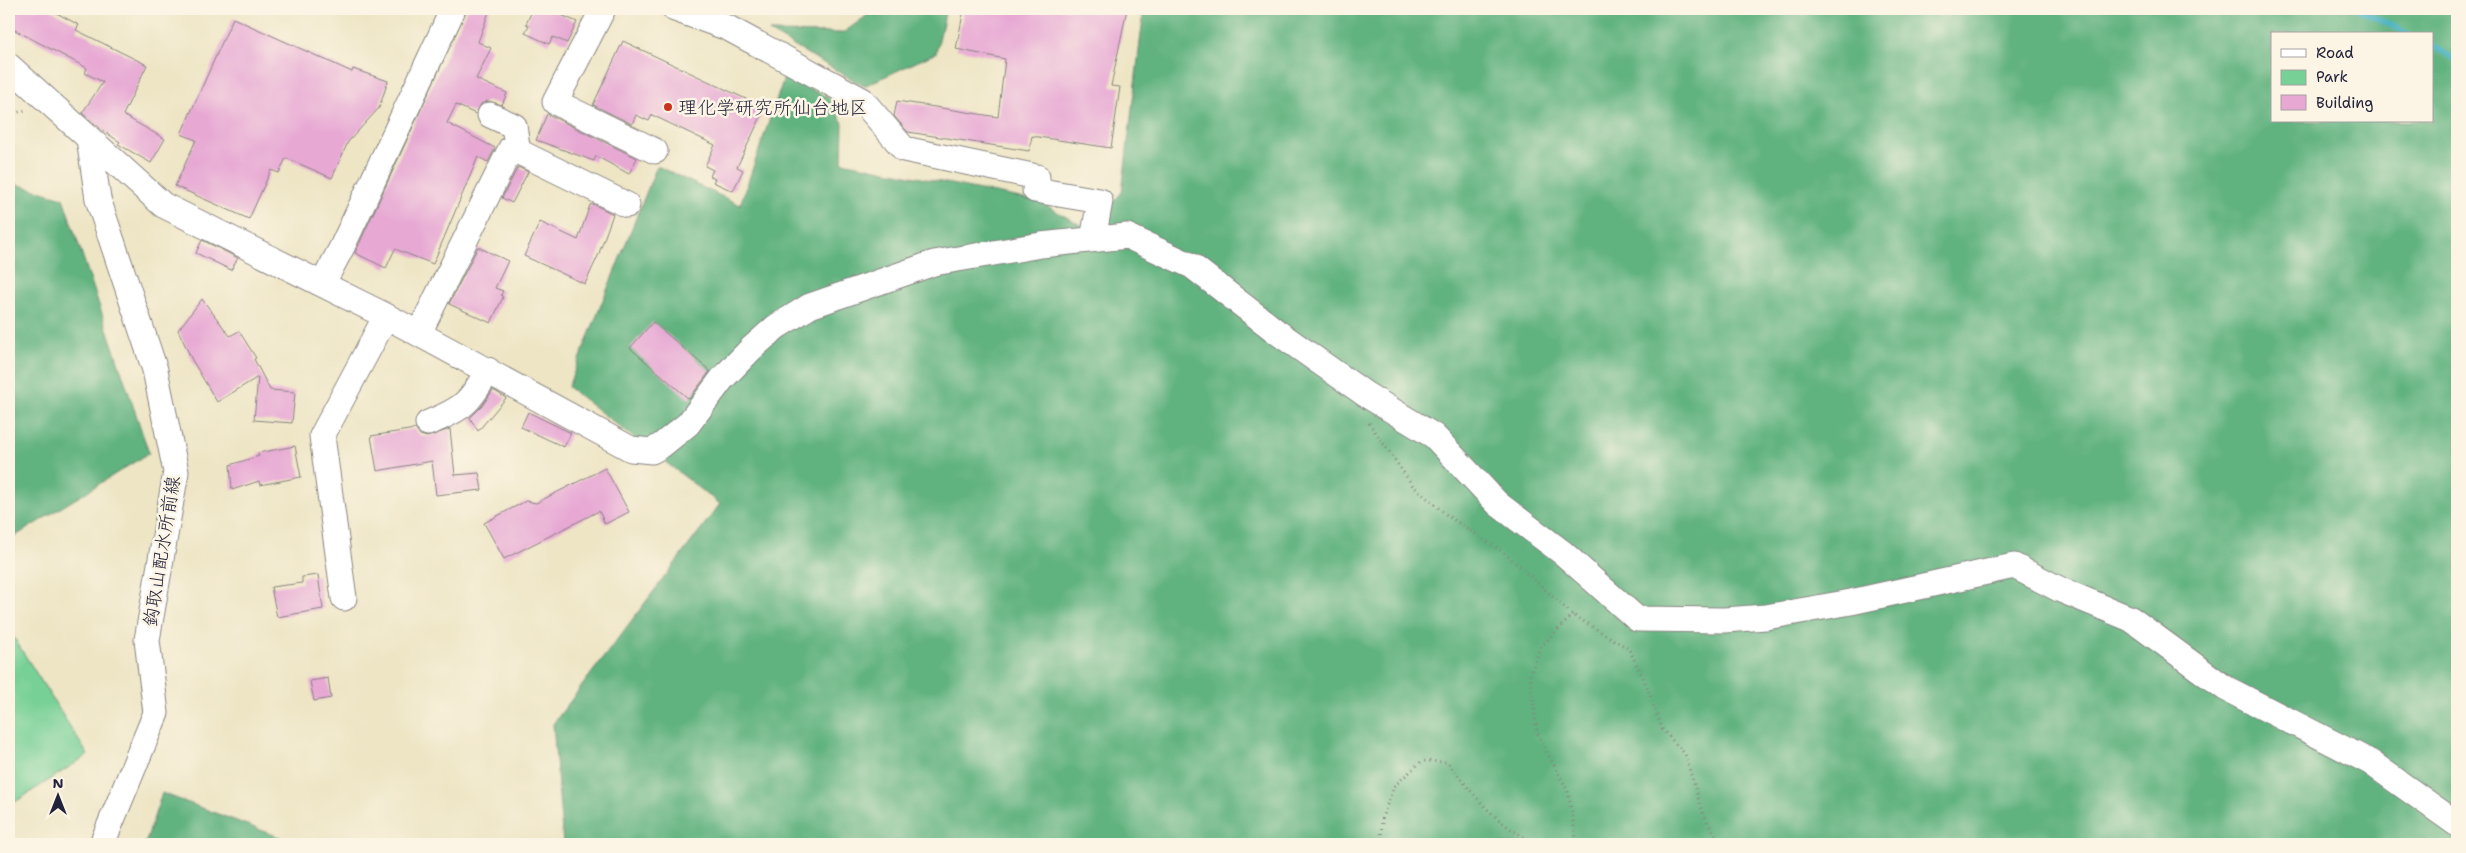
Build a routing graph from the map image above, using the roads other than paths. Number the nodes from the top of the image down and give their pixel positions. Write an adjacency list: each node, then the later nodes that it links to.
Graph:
1 (453, 9): 11 (street)
2 (603, 9): 7 (street)
3 (675, 9): 10 (street)
4 (9, 66): 6 (street)
5 (490, 115): 8 (street)
6 (89, 139): 11 (street); 18 (street, 鈎取山配水所前線)
7 (655, 151)
8 (518, 152): 9 (street); 13 (street)
9 (627, 205)
10 (1093, 239): 14 (street); 17 (street)
11 (323, 282): 12 (street)
12 (386, 316): 13 (street); 16 (street)
13 (419, 333): 14 (street)
14 (488, 370): 15 (street)
15 (428, 423)
16 (344, 598)
17 (2457, 824)
18 (102, 844)

